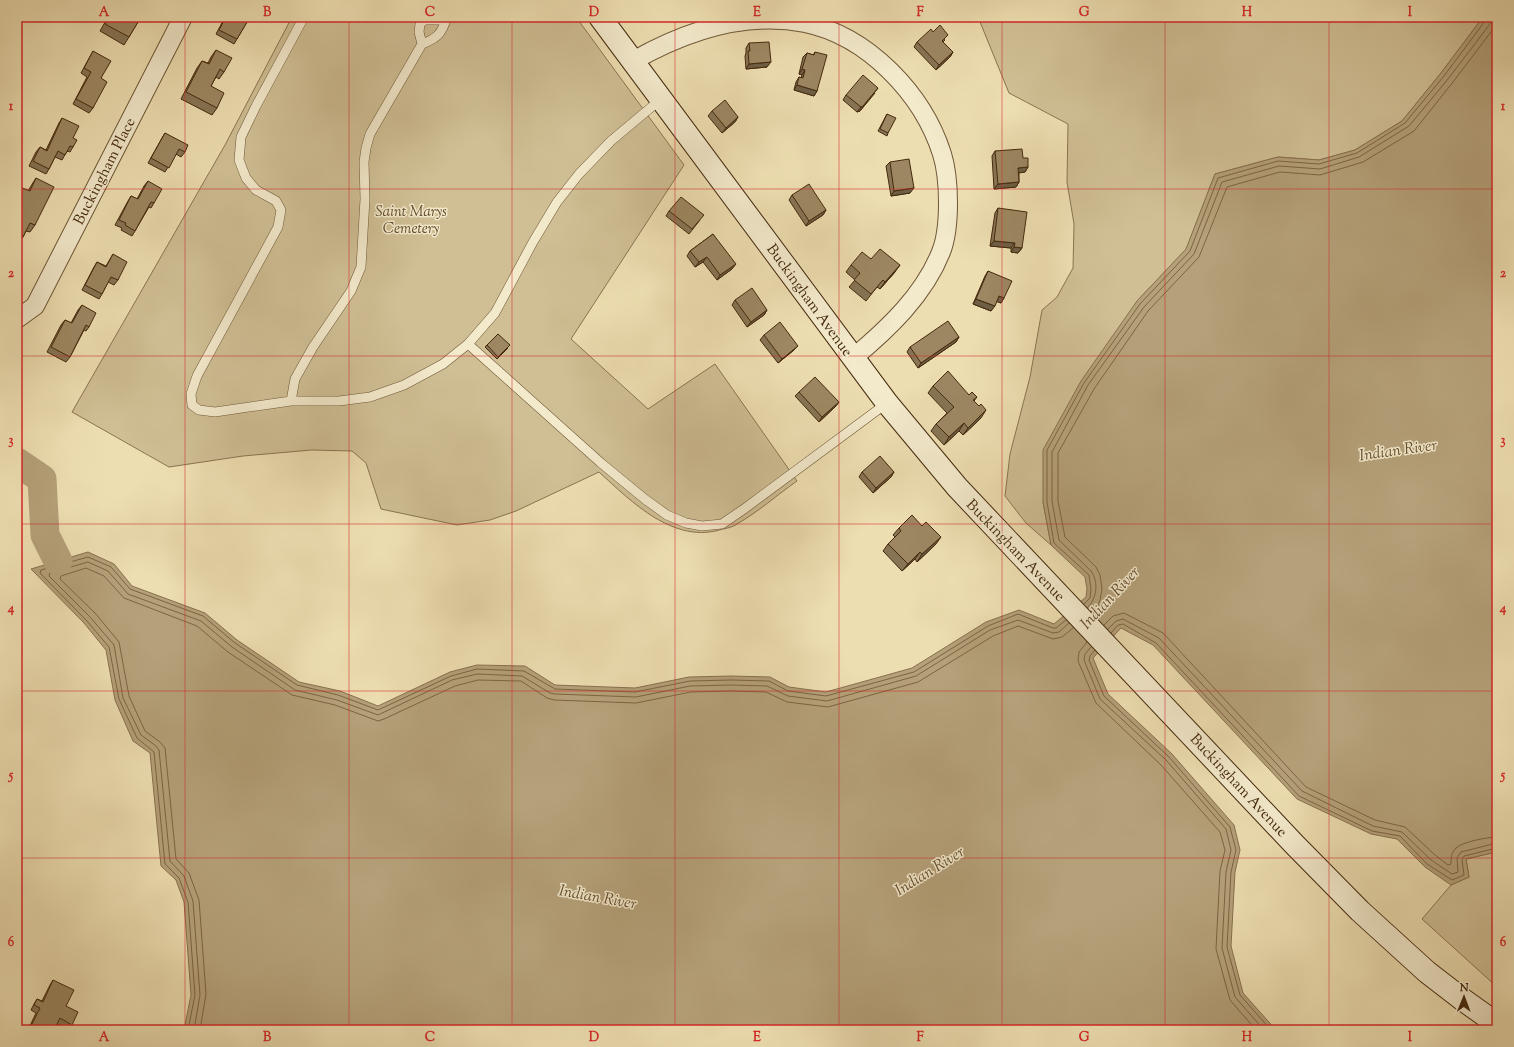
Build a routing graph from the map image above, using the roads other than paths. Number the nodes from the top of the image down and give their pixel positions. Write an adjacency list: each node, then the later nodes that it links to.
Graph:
1 (183, 17): 8 (street, Buckingham Place)
2 (304, 17): 11 (lane)
3 (600, 17): 6 (main road, Buckingham Avenue)
4 (446, 18): 5 (lane); 5 (lane)
5 (422, 44): 11 (lane)
6 (633, 61): 7 (main road, Buckingham Avenue); 10 (street)
7 (661, 99): 9 (lane); 10 (main road, Buckingham Avenue)
8 (17, 319)
9 (468, 344): 11 (lane); 12 (lane)
10 (853, 358): 12 (main road, Buckingham Avenue)
11 (291, 401)
12 (887, 403): 13 (main road, Buckingham Avenue)
13 (1497, 1024)

